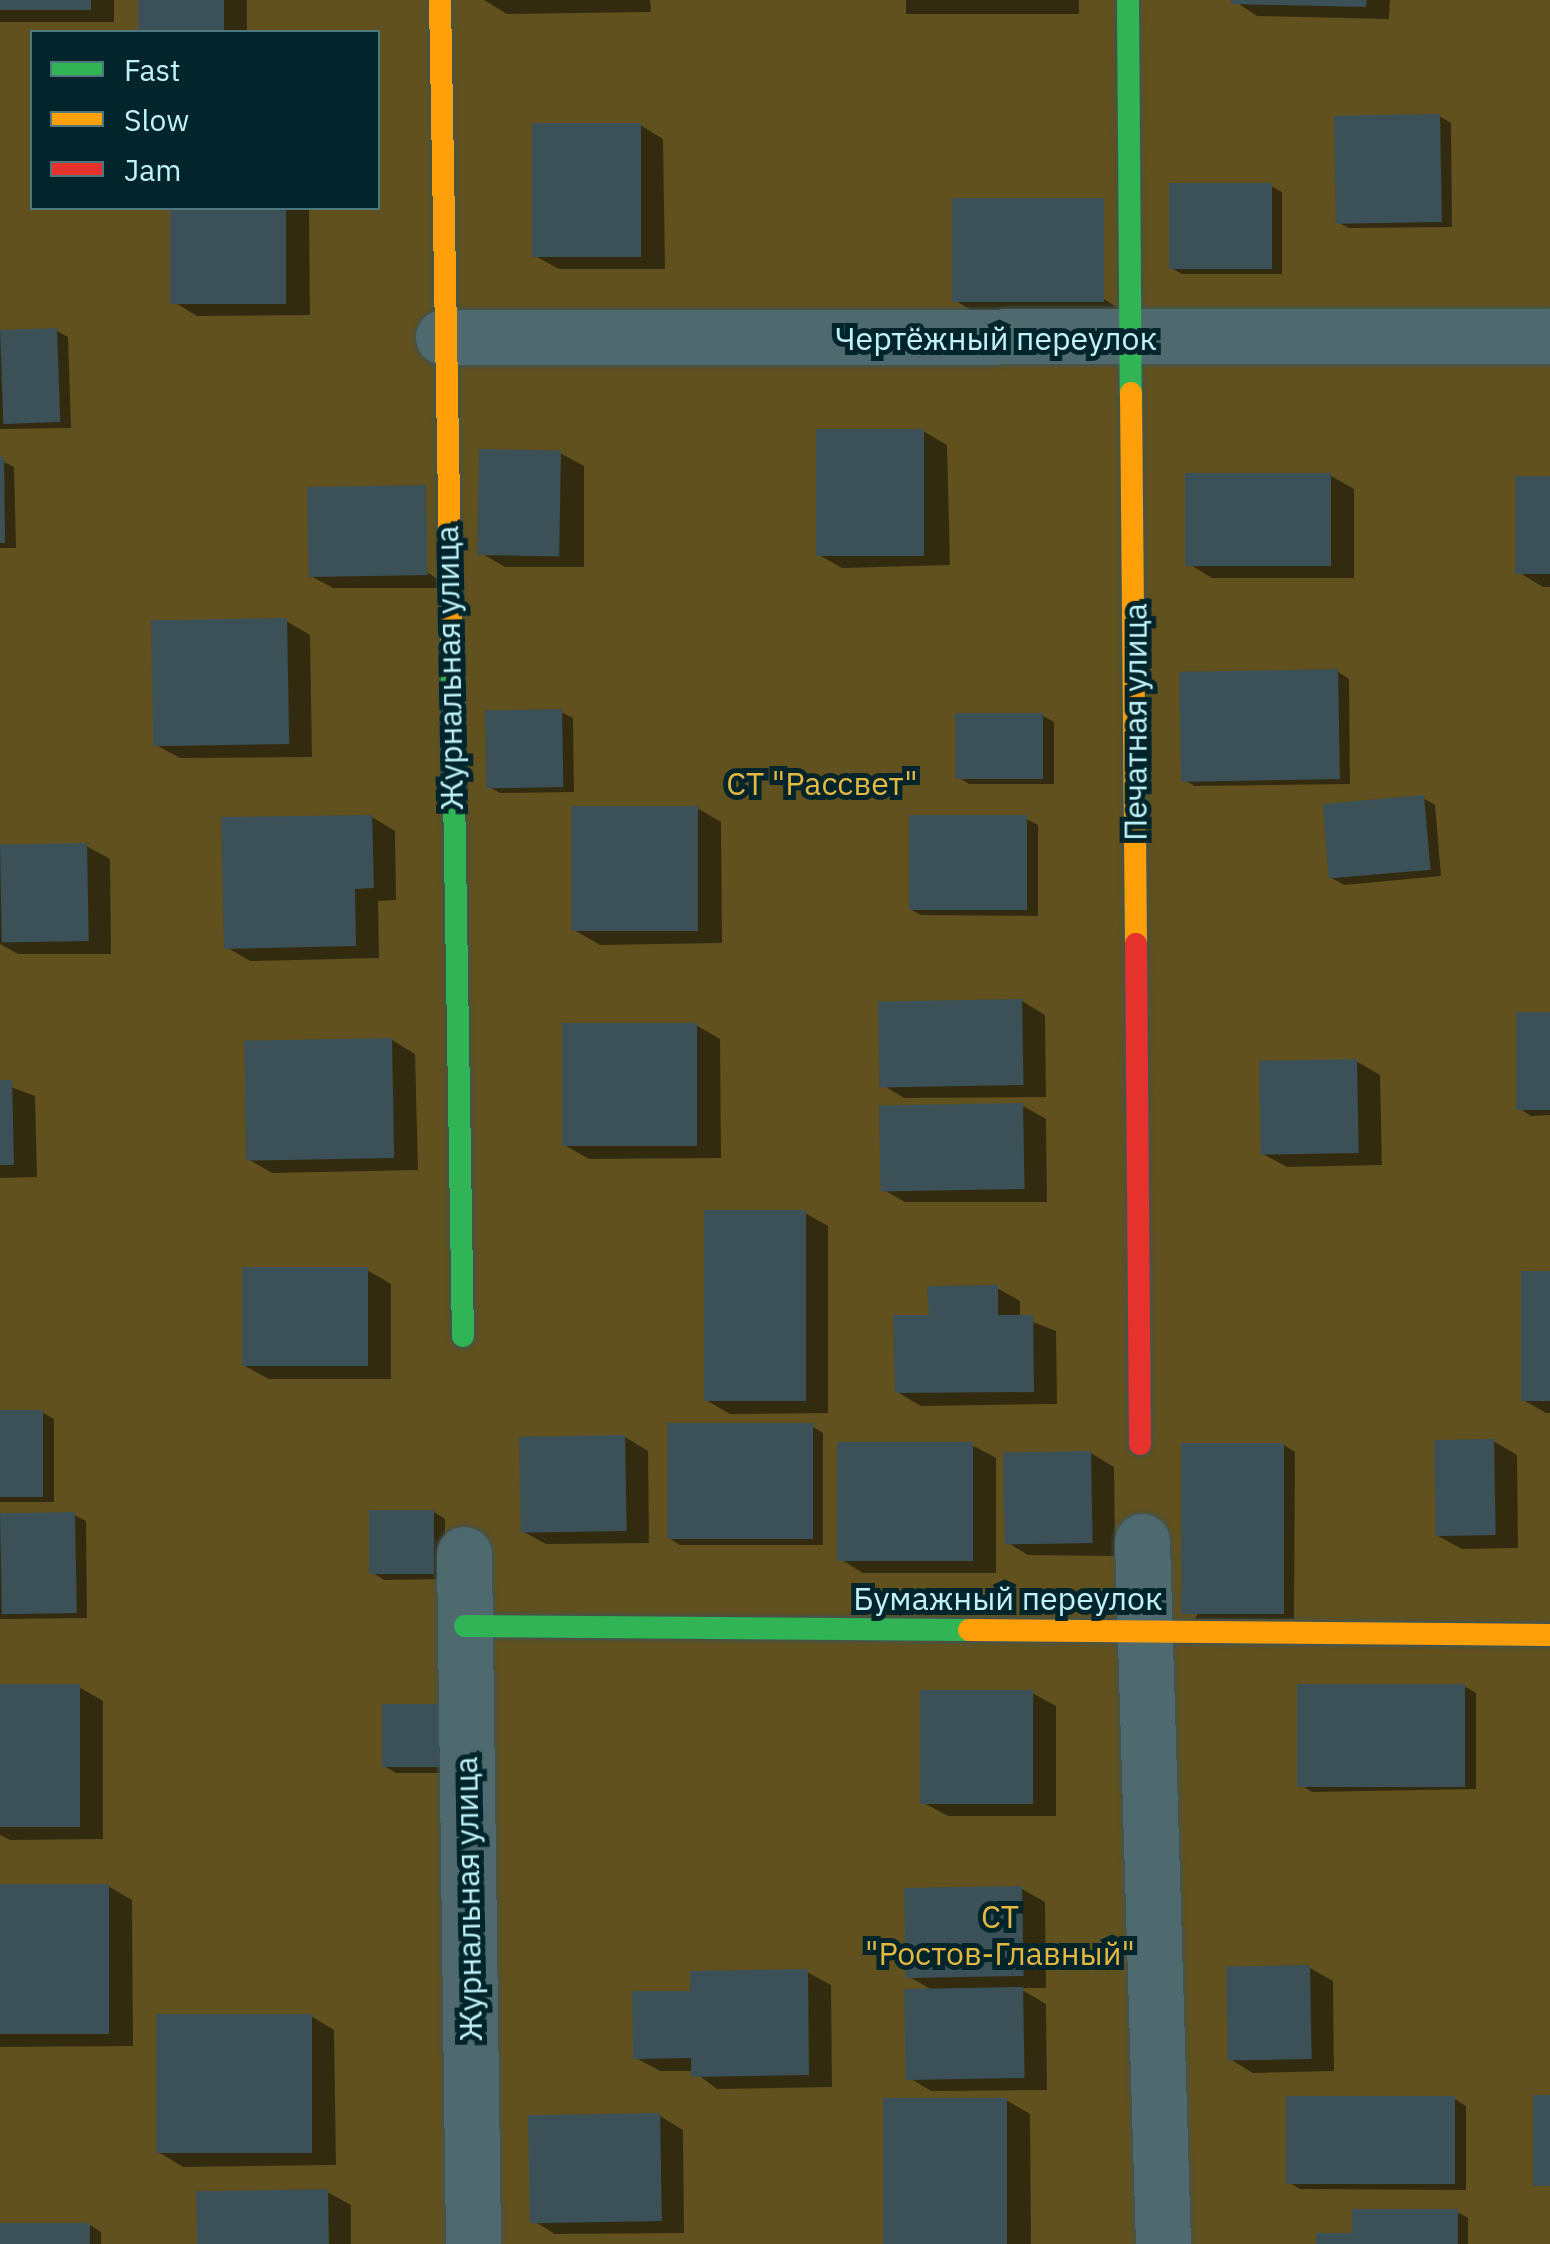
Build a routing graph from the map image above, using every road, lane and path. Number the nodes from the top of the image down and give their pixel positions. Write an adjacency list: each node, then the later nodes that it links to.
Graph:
1 (440, 0): 4 (street, Журнальная улица)
2 (1128, 0): 5 (street, Печатная улица)
3 (1550, 336): 5 (street, Чертёжный переулок)
4 (443, 337): 5 (street, Чертёжный переулок); 6 (street, Журнальная улица)
5 (1132, 338): 7 (street, Печатная улица)
6 (462, 1336)
7 (1140, 1444)
8 (1142, 1541): 11 (street)
9 (464, 1554): 10 (street, Журнальная улица)
10 (465, 1626): 11 (street, Бумажный переулок); 13 (street, Журнальная улица)
11 (1142, 1632): 12 (street, Бумажный переулок); 14 (street)
12 (1550, 1635)
13 (473, 2244)
14 (1163, 2244)

